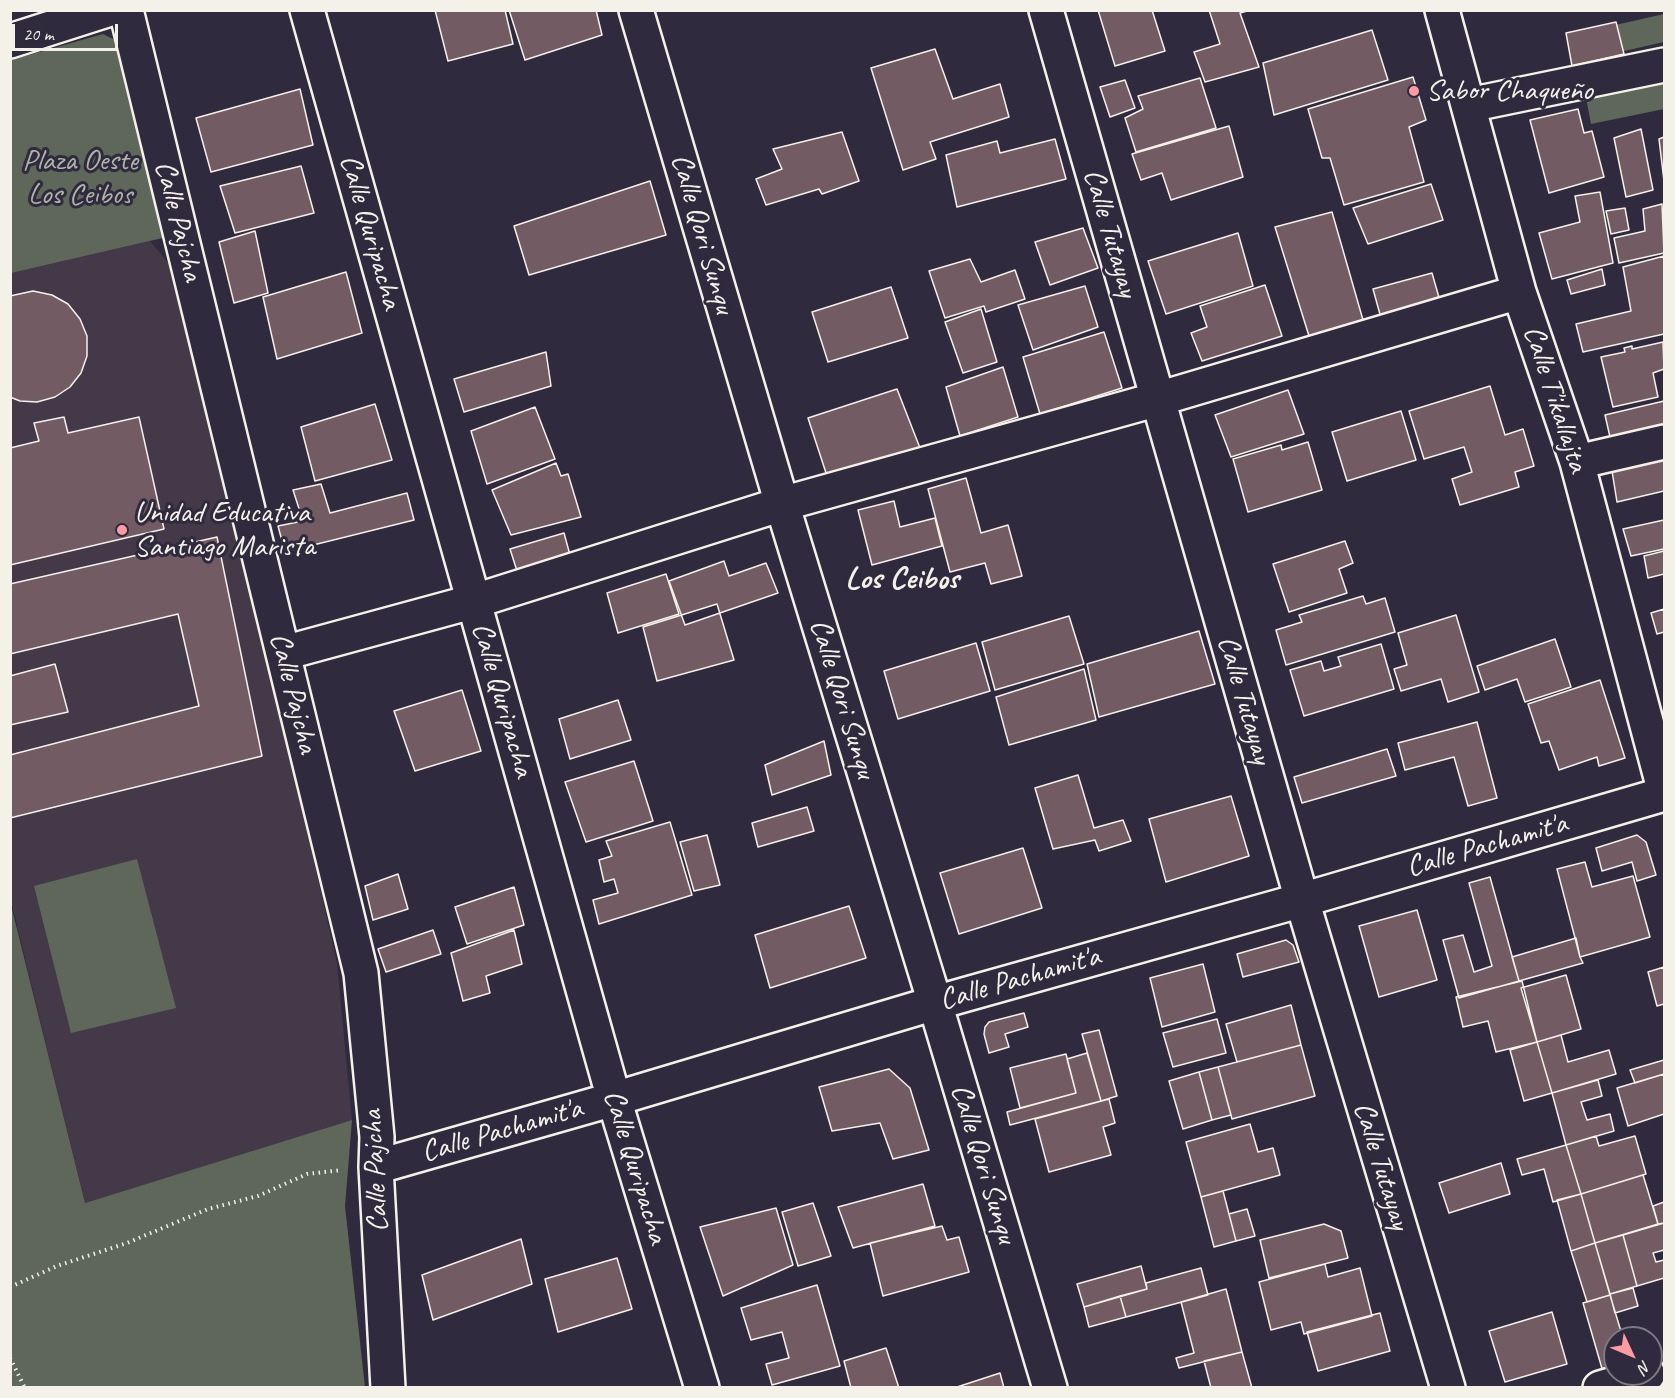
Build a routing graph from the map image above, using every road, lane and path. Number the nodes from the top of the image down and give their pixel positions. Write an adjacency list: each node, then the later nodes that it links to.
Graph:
1 (107, 10): 7 (street)
2 (126, 10): 16 (street, Calle Pajcha)
3 (307, 10): 15 (street, Calle Quripacha)
4 (636, 10): 14 (street, Calle Qori Sunqu)
5 (1046, 10): 11 (street, Calle Tutayay)
6 (1442, 10): 9 (street, Calle T'ikallajta)
7 (10, 41)
8 (1665, 64): 9 (street)
9 (1469, 105): 10 (street, Calle T'ikallajta)
10 (1519, 292): 11 (street); 13 (street, Calle T'ikallajta)
11 (1158, 399): 14 (street); 19 (street, Calle Tutayay)
12 (1665, 442): 13 (street)
13 (1577, 462): 17 (street, Calle T'ikallajta)
14 (782, 504): 15 (street); 20 (street, Calle Qori Sunqu)
15 (475, 601): 16 (street); 21 (street, Calle Quripacha)
16 (284, 653): 22 (street, Calle Pajcha)
17 (1665, 789)
18 (1665, 794): 19 (street, Calle Pachamit'a)
19 (1302, 900): 20 (street, Calle Pachamit'a); 29 (street, Calle Tutayay)
20 (935, 1003): 21 (street, Calle Pachamit'a); 28 (street, Calle Qori Sunqu)
21 (614, 1100): 22 (street, Calle Pachamit'a); 27 (street, Calle Quripacha)
22 (376, 1167): 23 (path); 26 (street, Calle Pajcha)
23 (10, 1287)
24 (10, 1358): 25 (path)
25 (25, 1388)
26 (388, 1388)
27 (702, 1388)
28 (1050, 1388)
29 (1448, 1388)

